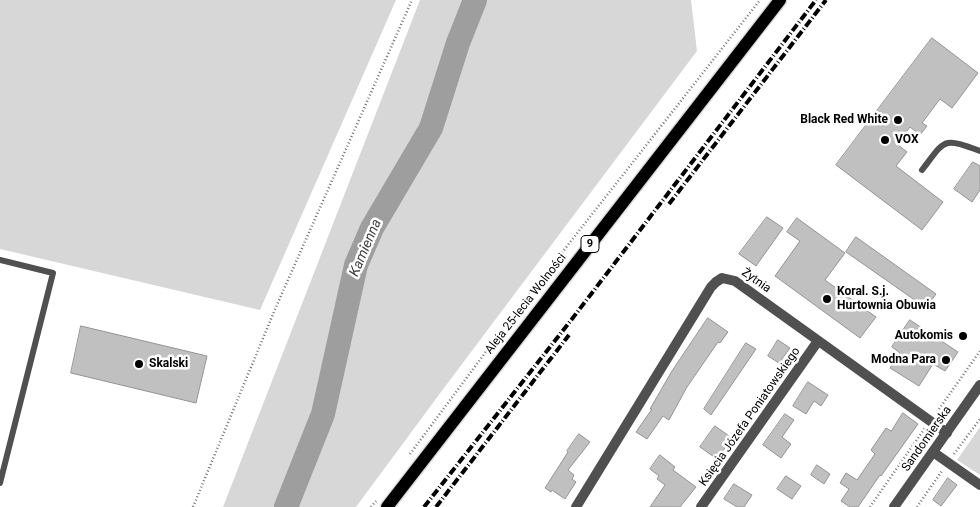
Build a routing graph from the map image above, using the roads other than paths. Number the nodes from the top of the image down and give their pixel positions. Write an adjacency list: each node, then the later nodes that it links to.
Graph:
1 (780, 0): 11 (main road, Aleja 25-lecia Wolności / 9)
2 (980, 151): 3 (lane)
3 (922, 170)
4 (0, 260): 9 (lane)
5 (818, 341): 7 (street, Żytnia); 12 (street, Żytnia); 13 (street, Księcia Józefa Poniatowskiego)
6 (980, 385): 7 (street, Sandomierska)
7 (946, 433): 8 (street, Sandomierska)
8 (933, 452): 10 (street); 14 (street, Sandomierska)
9 (0, 483)
10 (980, 485)
11 (387, 507)
12 (576, 507)
13 (701, 507)
14 (894, 507)

